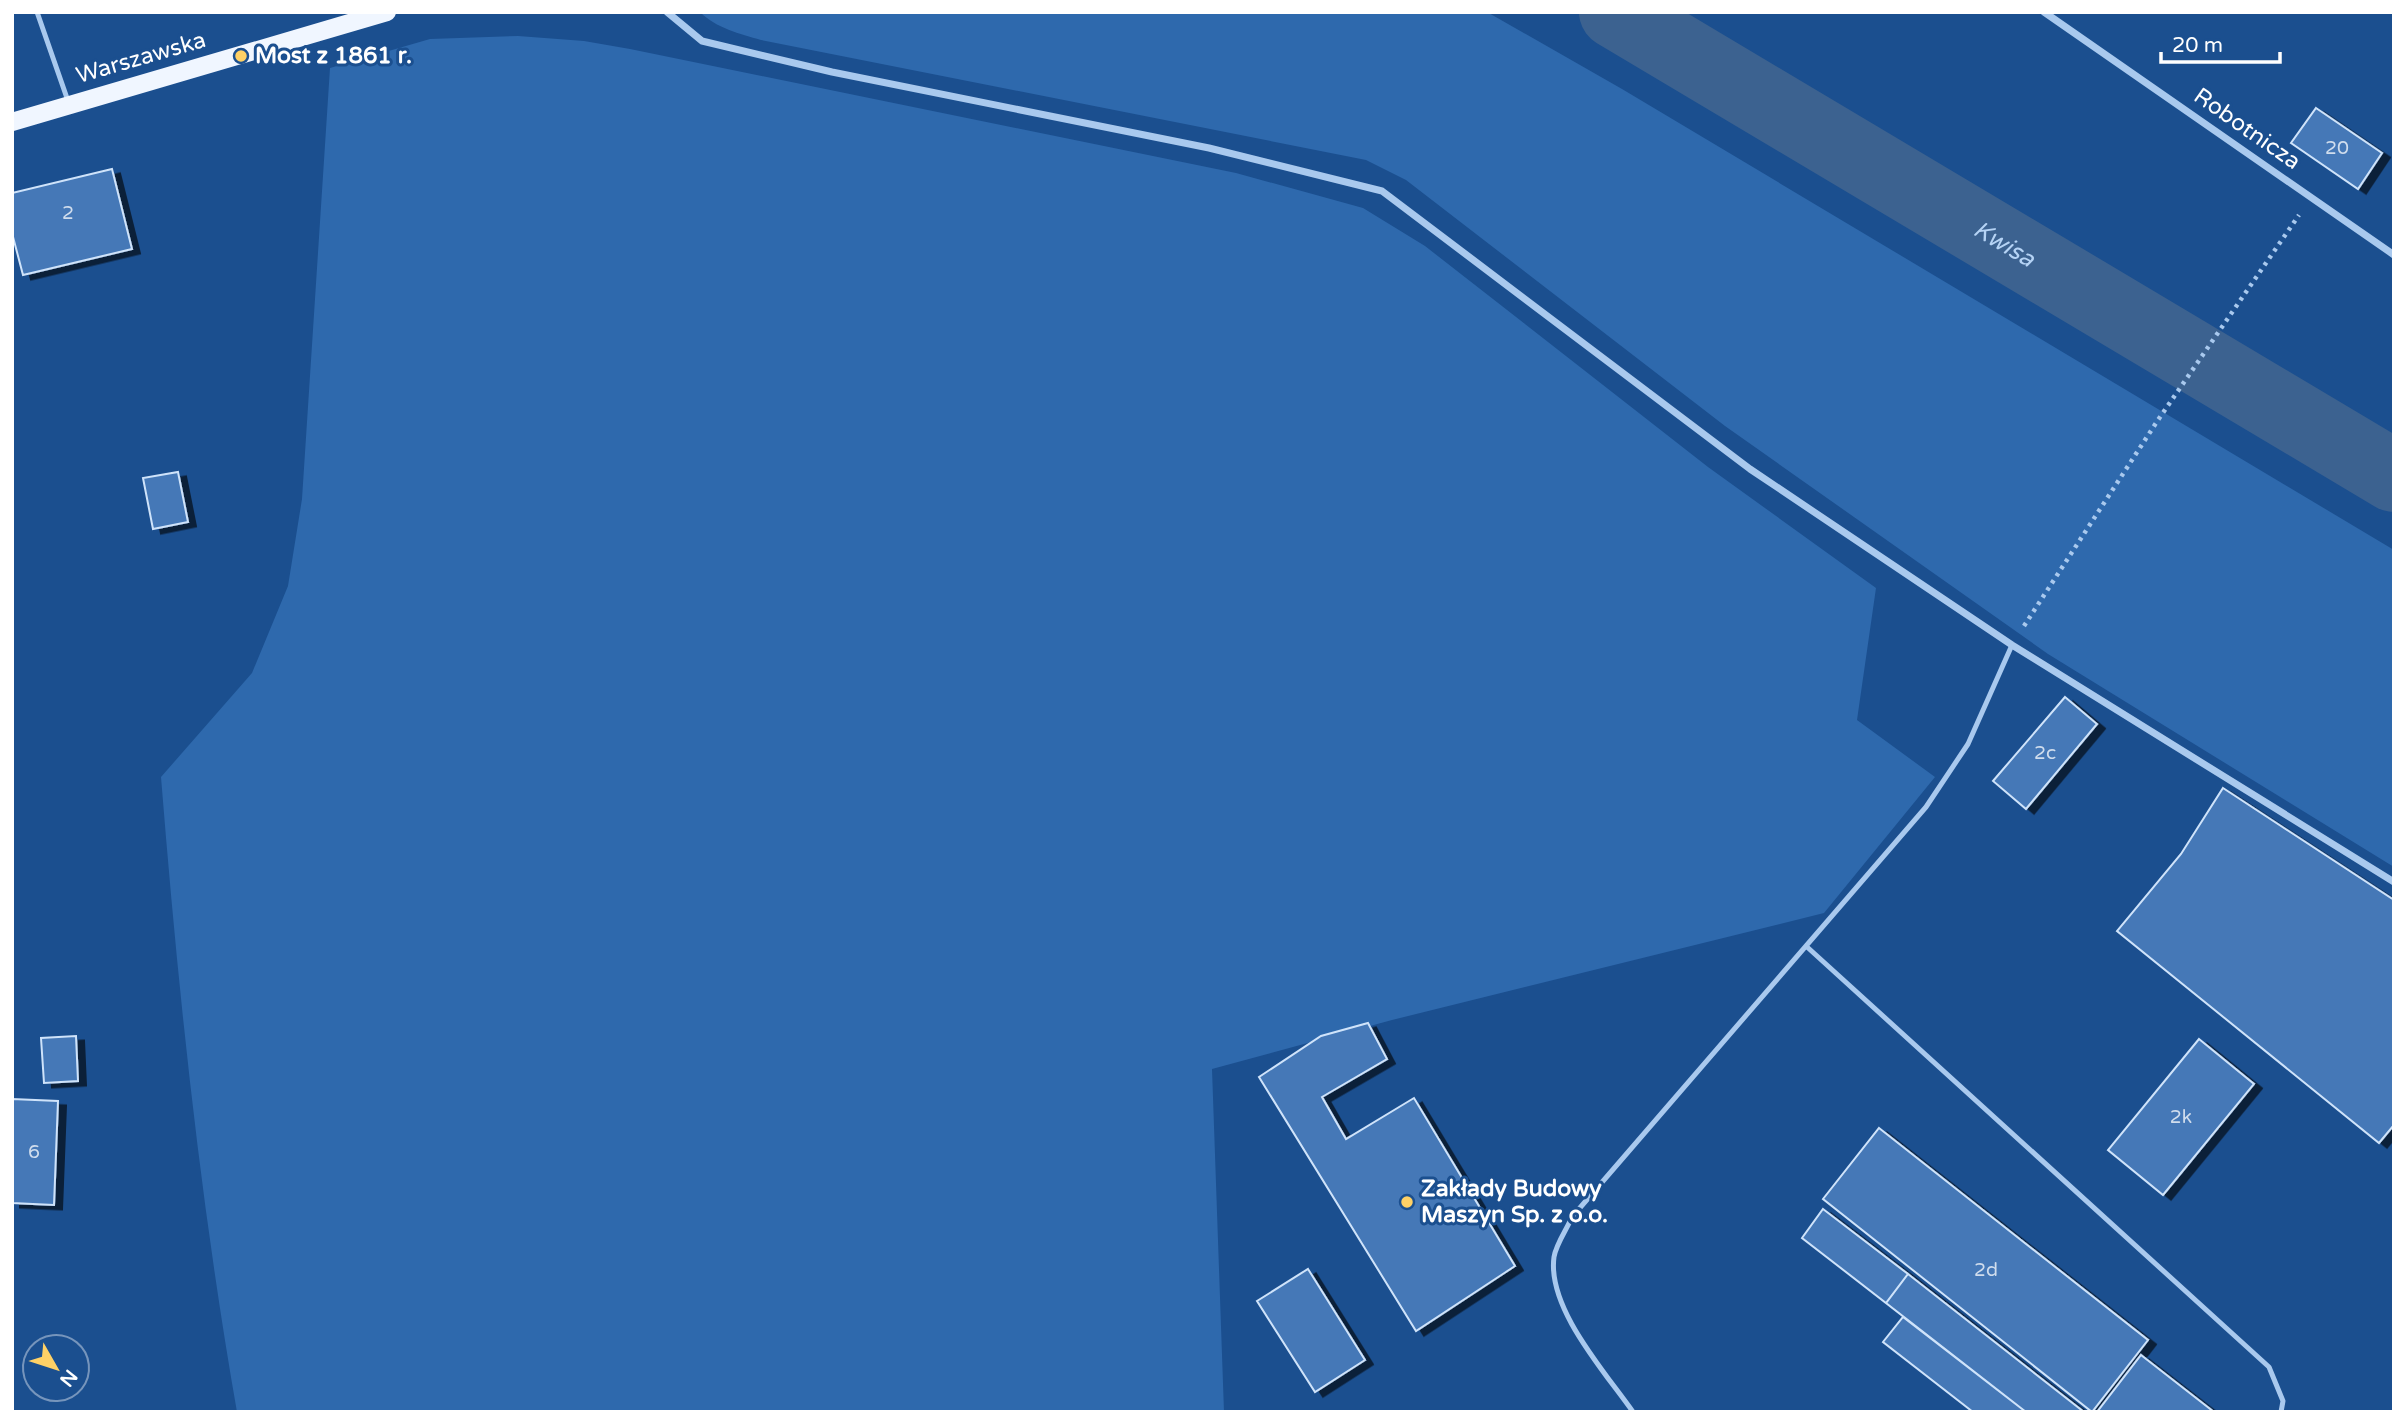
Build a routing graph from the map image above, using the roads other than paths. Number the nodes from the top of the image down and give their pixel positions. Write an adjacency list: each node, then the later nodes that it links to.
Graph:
1 (37, 12): 5 (lane)
2 (387, 12): 5 (main road, Warszawska)
3 (667, 12): 8 (street)
4 (2044, 12): 7 (street, Robotnicza)
5 (69, 104): 6 (main road, Warszawska)
6 (12, 122)
7 (2394, 255)
8 (2012, 645): 9 (street); 10 (lane)
9 (2394, 882)
10 (1806, 946): 11 (lane); 12 (lane)
11 (1633, 1412)
12 (2281, 1412)

